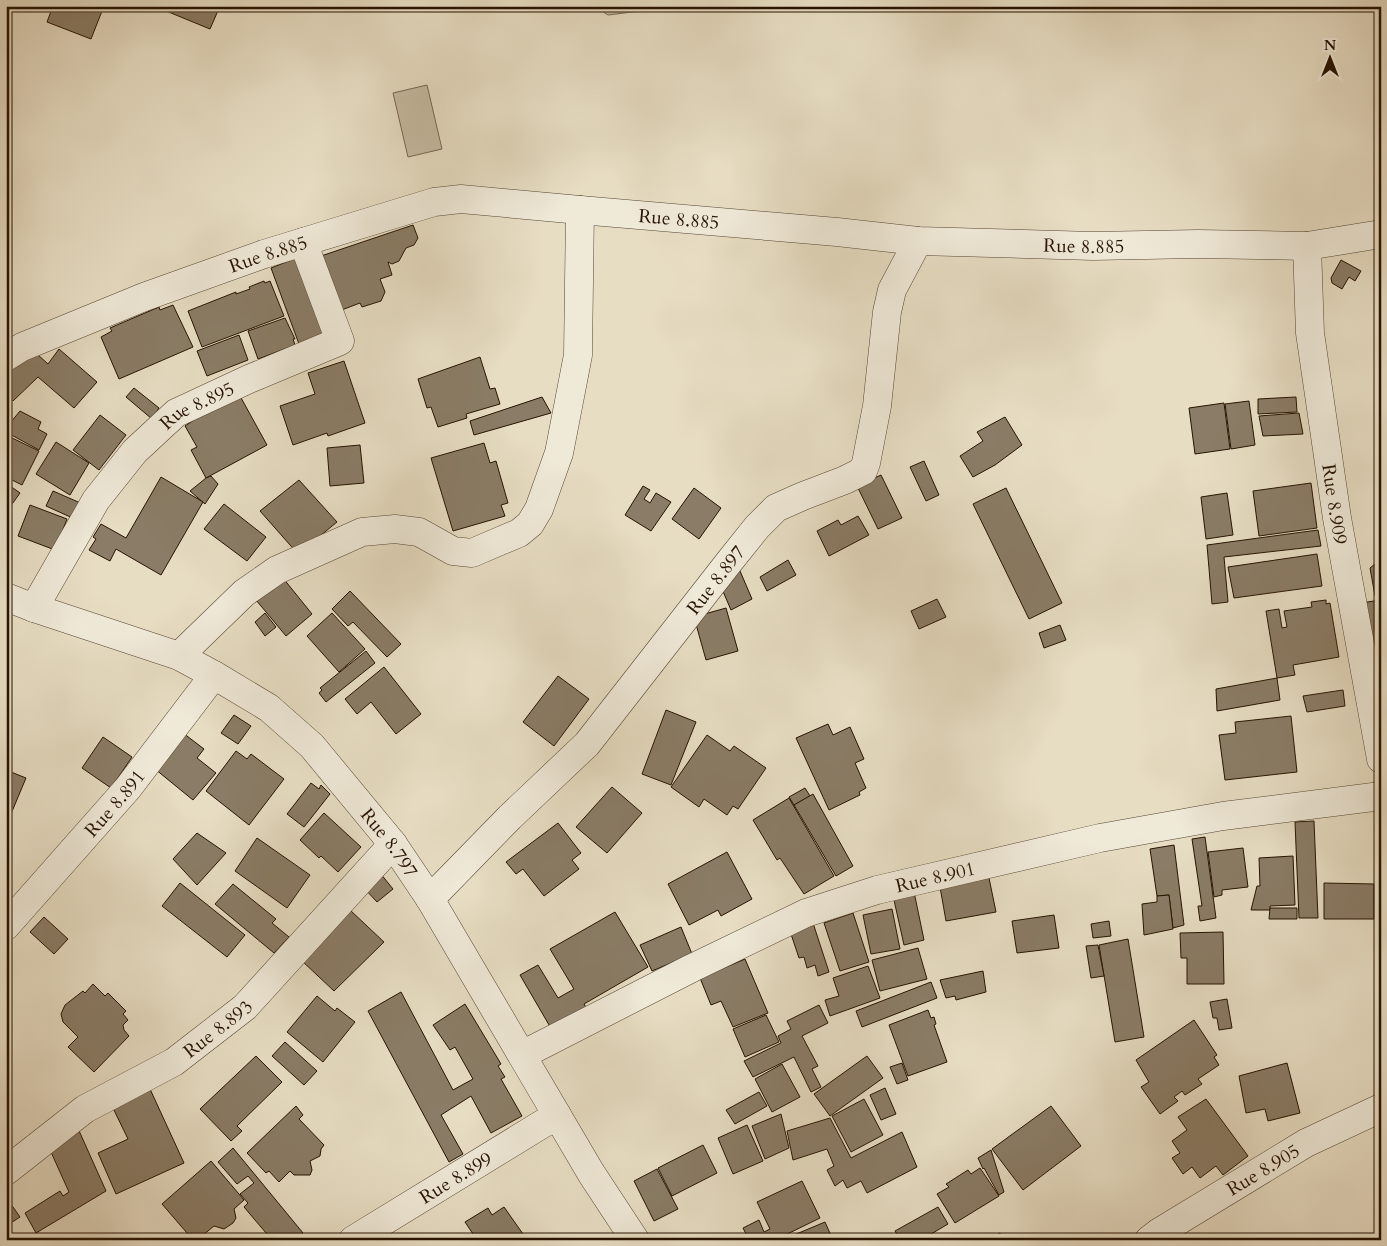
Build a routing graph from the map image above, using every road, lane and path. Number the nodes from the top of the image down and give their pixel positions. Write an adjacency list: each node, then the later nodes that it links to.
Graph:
1 (580, 210): 3 (street, Rue 8.885); 4 (street, Rue 8.885); 9 (street)
2 (1381, 234): 5 (street, Rue 8.885)
3 (918, 241): 5 (street, Rue 8.885); 14 (street, Rue 8.897)
4 (303, 242): 6 (street, Rue 8.885); 8 (street, Rue 8.895)
5 (1307, 246): 11 (street, Rue 8.909)
6 (6, 357)
7 (6, 597): 8 (street, Rue 8.797)
8 (34, 608): 9 (street, Rue 8.797)
9 (180, 656): 10 (street, Rue 8.797)
10 (214, 675): 13 (street, Rue 8.797); 15 (street, Rue 8.891)
11 (1381, 759)
12 (1381, 796): 16 (street, Rue 8.901)
13 (393, 844): 14 (street, Rue 8.797); 19 (street, Rue 8.893)
14 (430, 899): 16 (street, Rue 8.797)
15 (6, 926)
16 (522, 1056): 18 (street, Rue 8.797)
17 (1381, 1108): 22 (street, Rue 8.905)
18 (557, 1114): 20 (street, Rue 8.899); 21 (street, Rue 8.797)
19 (6, 1171)
20 (353, 1240)
21 (635, 1240)
22 (1149, 1240)

